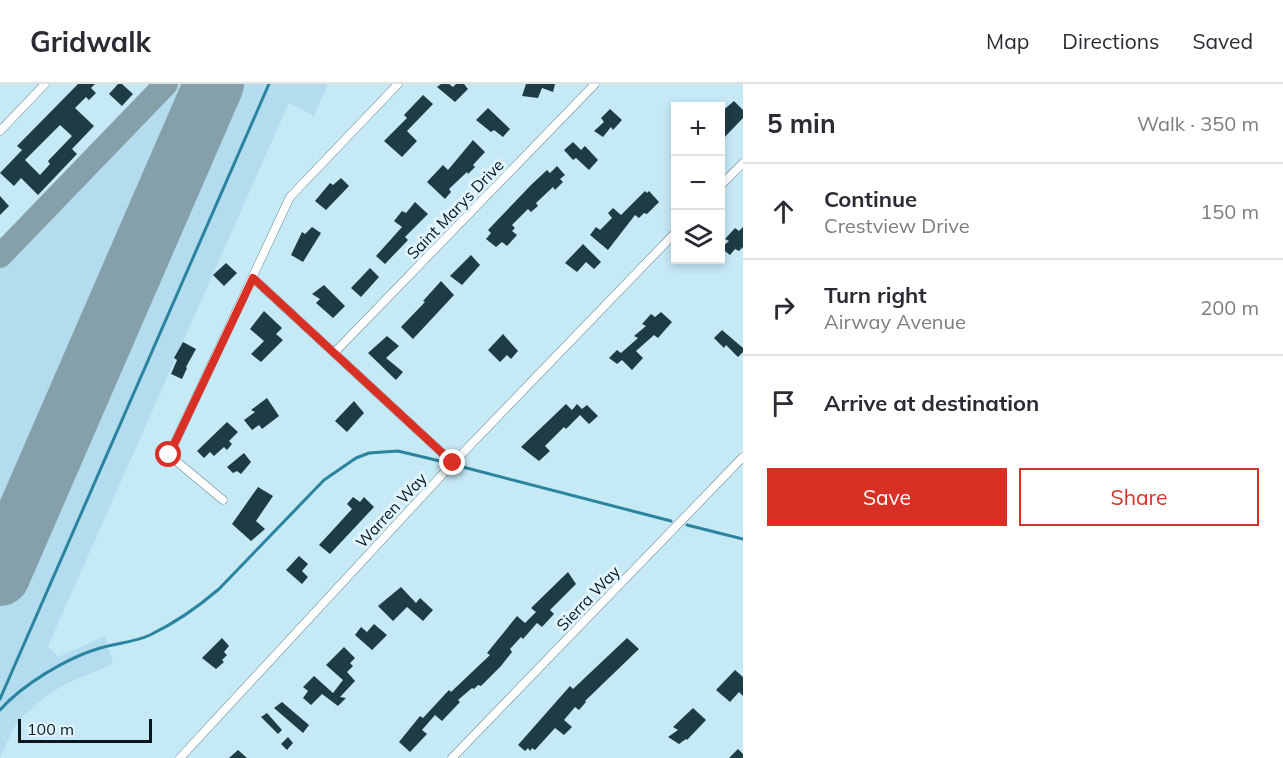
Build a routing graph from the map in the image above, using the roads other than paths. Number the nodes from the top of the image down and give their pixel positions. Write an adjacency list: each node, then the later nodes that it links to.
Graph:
1 (45, 84): 4 (street)
2 (398, 84): 8 (street)
3 (595, 84): 9 (street, Saint Marys Drive)
4 (0, 130)
5 (743, 163): 6 (street)
6 (725, 181)
7 (671, 236): 11 (street, Warren Way)
8 (253, 278): 9 (street); 12 (street)
9 (334, 352): 11 (street)
10 (743, 457): 14 (street, Sierra Way)
11 (453, 463): 13 (street, Warren Way)
12 (223, 500)
13 (180, 758)
14 (452, 758)

